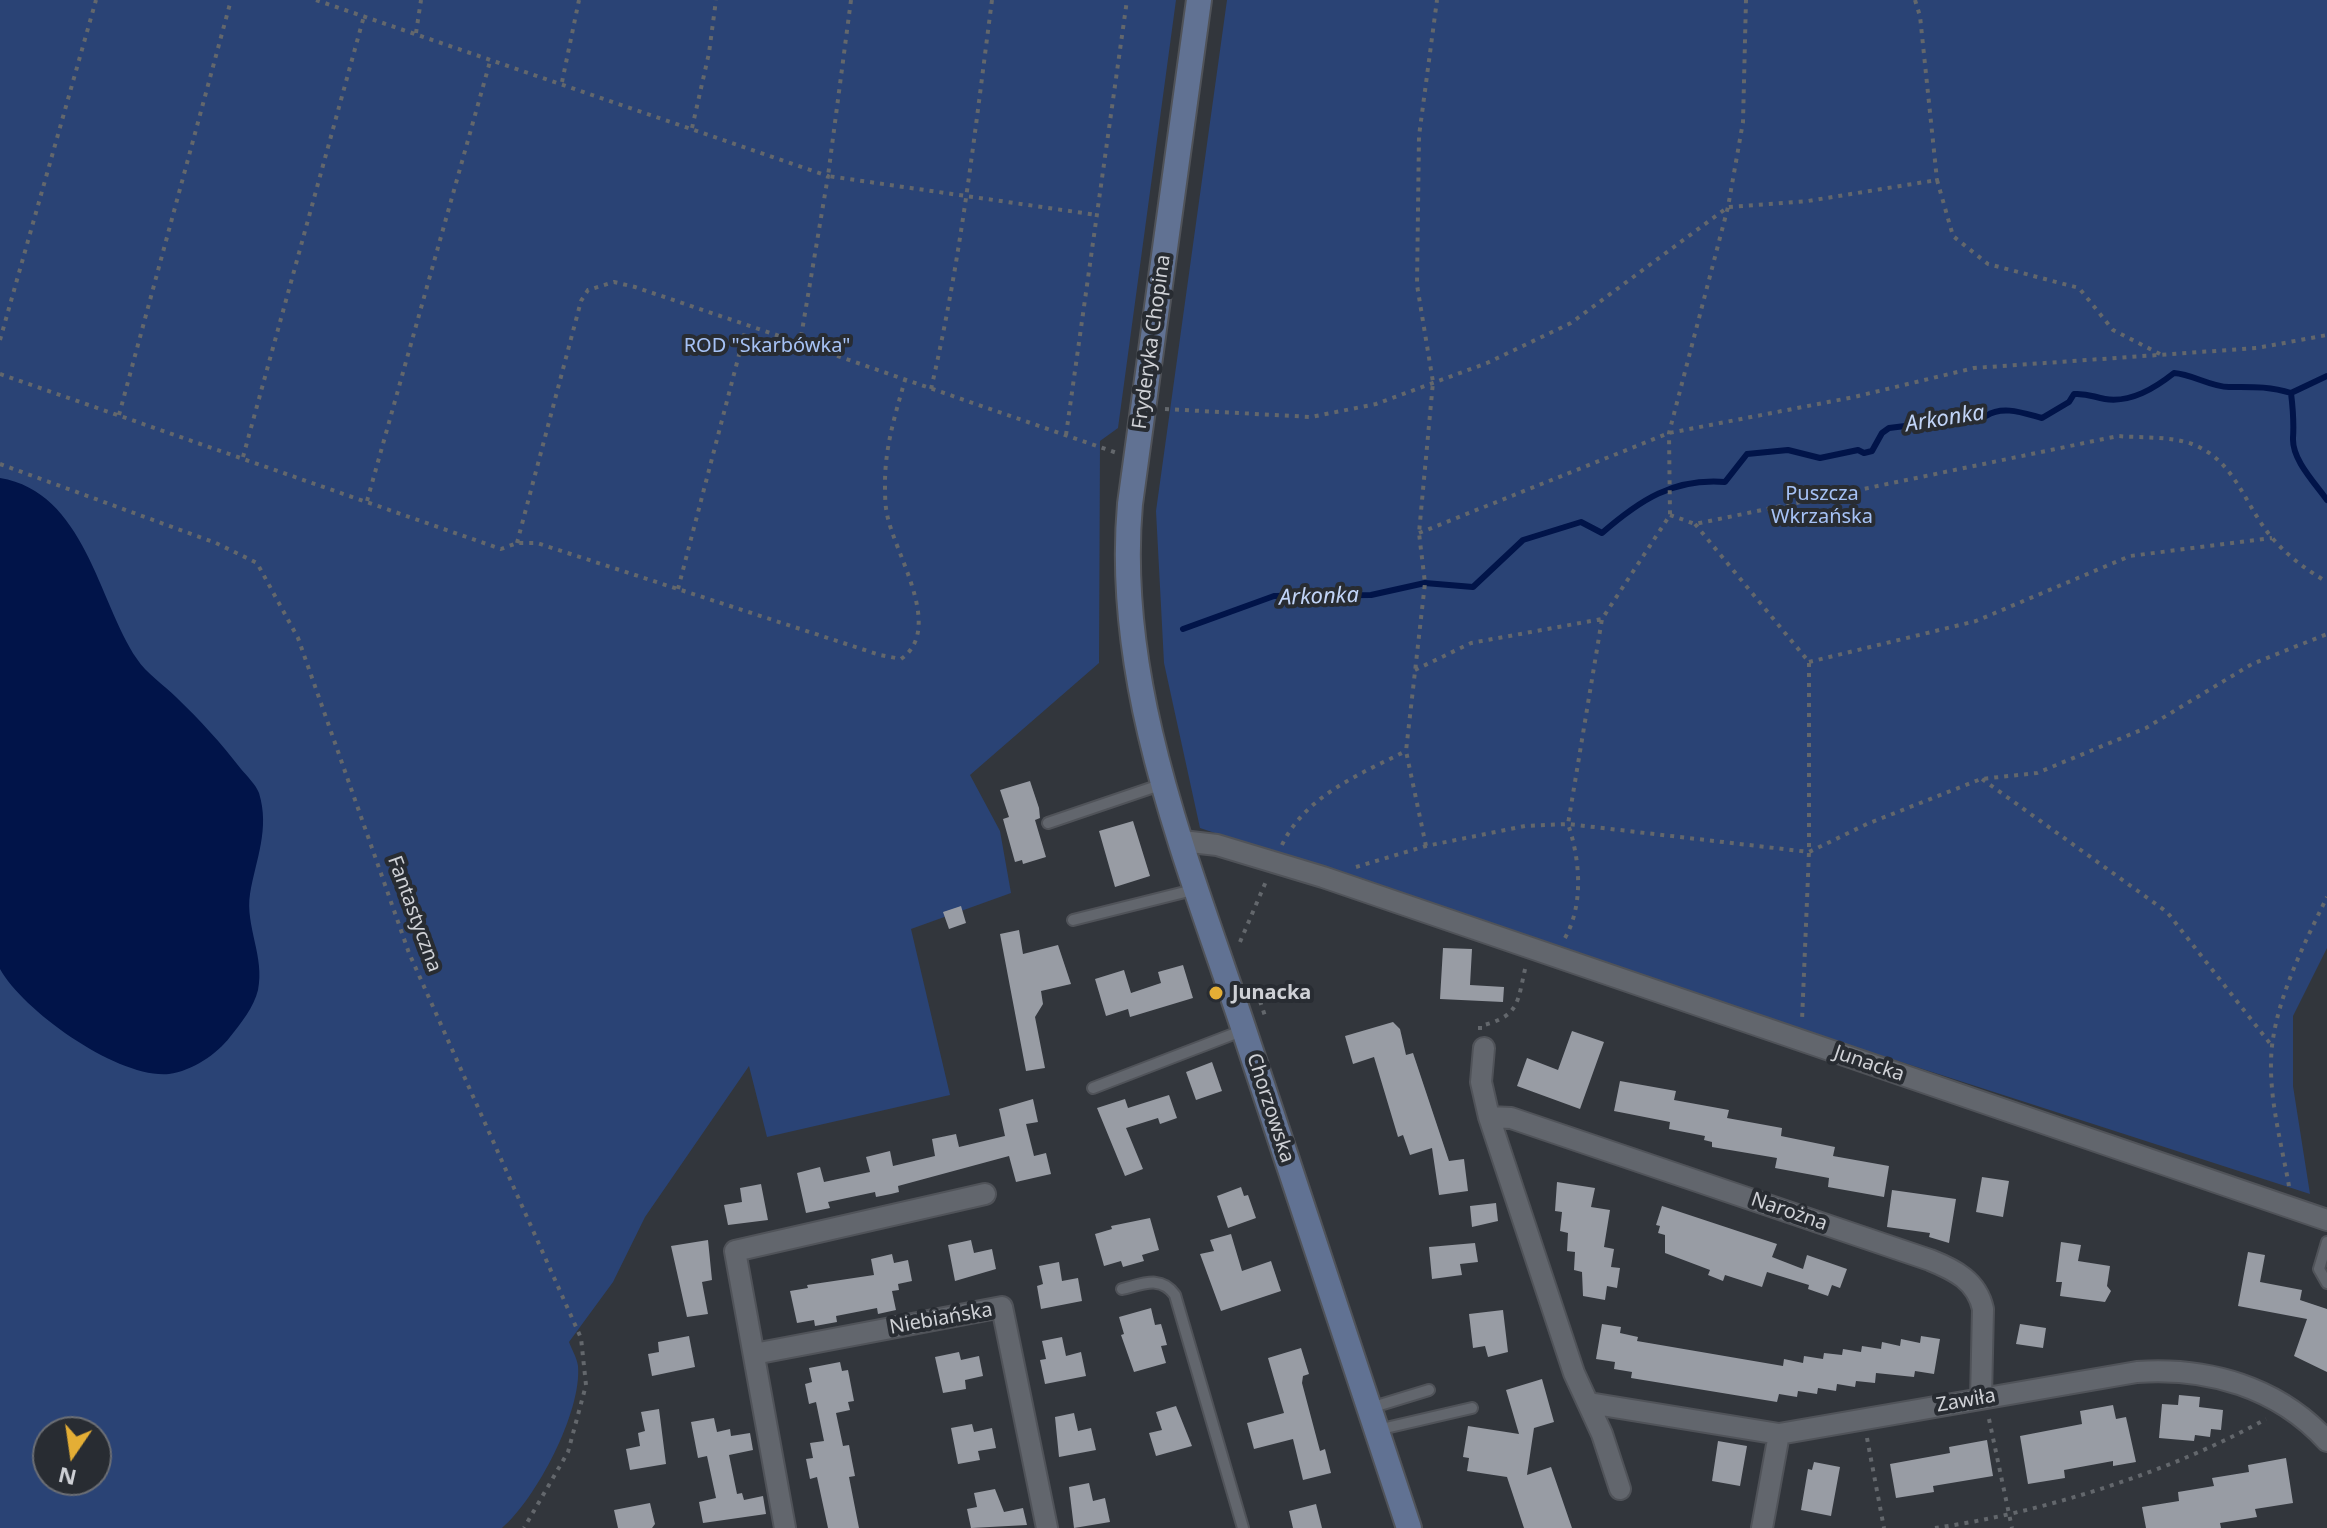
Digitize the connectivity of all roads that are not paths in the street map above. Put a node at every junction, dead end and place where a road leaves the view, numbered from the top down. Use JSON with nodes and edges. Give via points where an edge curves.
{"nodes":[{"id":1,"x":1199,"y":0,"type":"edge"},
{"id":2,"x":1139,"y":685,"type":"joint"},
{"id":3,"x":1165,"y":783,"type":"junction"},
{"id":4,"x":1048,"y":823,"type":"dead end"},
{"id":5,"x":1182,"y":841,"type":"junction"},
{"id":6,"x":1185,"y":892,"type":"dead end"},
{"id":7,"x":1073,"y":920,"type":"dead end"},
{"id":8,"x":1244,"y":1030,"type":"junction"},
{"id":9,"x":1484,"y":1048,"type":"road end"},
{"id":10,"x":1093,"y":1088,"type":"dead end"},
{"id":11,"x":1489,"y":1117,"type":"junction"},
{"id":12,"x":985,"y":1194,"type":"dead end"},
{"id":13,"x":2327,"y":1220,"type":"edge"},
{"id":14,"x":2327,"y":1242,"type":"edge"},
{"id":15,"x":2327,"y":1283,"type":"edge"},
{"id":16,"x":1122,"y":1289,"type":"dead end"},
{"id":17,"x":754,"y":1354,"type":"junction"},
{"id":18,"x":1429,"y":1390,"type":"dead end"},
{"id":19,"x":1981,"y":1398,"type":"junction"},
{"id":20,"x":1589,"y":1403,"type":"junction"},
{"id":21,"x":1472,"y":1408,"type":"dead end"},
{"id":22,"x":1373,"y":1419,"type":"junction"},
{"id":23,"x":1779,"y":1434,"type":"junction"},
{"id":24,"x":2327,"y":1441,"type":"edge"},
{"id":25,"x":1620,"y":1489,"type":"dead end"},
{"id":26,"x":785,"y":1528,"type":"edge"},
{"id":27,"x":1047,"y":1528,"type":"edge"},
{"id":28,"x":1243,"y":1528,"type":"edge"},
{"id":29,"x":1409,"y":1528,"type":"edge"},
{"id":30,"x":1762,"y":1528,"type":"edge"}],
"edges":[{"from":1,"to":2,"type":"street","name":"Fryderyka Chopina","via":[[1127,529]]},
{"from":2,"to":3,"type":"street","name":"Chorzowska"},
{"from":3,"to":4,"type":"lane"},
{"from":3,"to":5,"type":"street","name":"Chorzowska"},
{"from":5,"to":8,"type":"street","name":"Chorzowska"},
{"from":5,"to":13,"type":"street","name":"Junacka","via":[[1217,845],[1323,877]]},
{"from":6,"to":7,"type":"lane"},
{"from":8,"to":10,"type":"lane"},
{"from":8,"to":22,"type":"street","name":"Chorzowska"},
{"from":9,"to":11,"type":"street","via":[[1481,1082]]},
{"from":11,"to":19,"type":"street","name":"Narożna","via":[[1511,1118],[1556,1133],[1962,1275],[1983,1309]]},
{"from":11,"to":20,"type":"street","via":[[1574,1373]]},
{"from":12,"to":17,"type":"street","via":[[735,1251]]},
{"from":14,"to":15,"type":"lane","via":[[2319,1269]]},
{"from":16,"to":28,"type":"lane","via":[[1155,1281],[1175,1295]]},
{"from":17,"to":26,"type":"street"},
{"from":17,"to":27,"type":"street","name":"Niebiańska","via":[[1002,1307]]},
{"from":18,"to":22,"type":"lane"},
{"from":19,"to":23,"type":"street","name":"Zawiła"},
{"from":19,"to":24,"type":"street","name":"Zawiła","via":[[2158,1370],[2224,1379],[2279,1402]]},
{"from":20,"to":23,"type":"street","name":"Zawiła"},
{"from":20,"to":25,"type":"street"},
{"from":21,"to":22,"type":"lane"},
{"from":22,"to":29,"type":"street","name":"Chorzowska"},
{"from":23,"to":30,"type":"street"}]}
